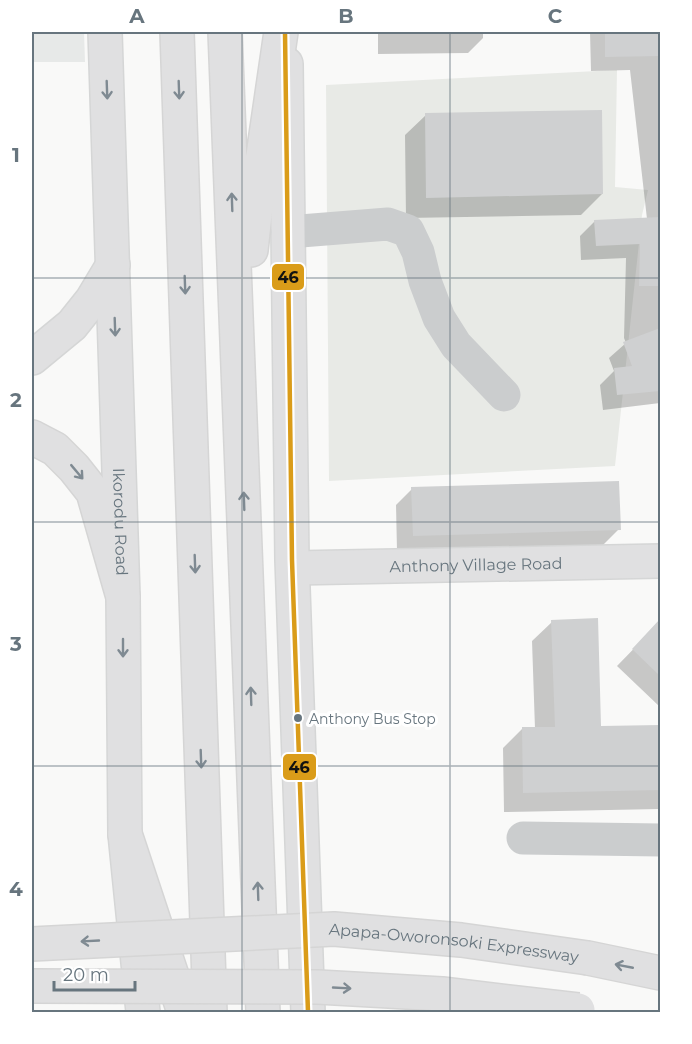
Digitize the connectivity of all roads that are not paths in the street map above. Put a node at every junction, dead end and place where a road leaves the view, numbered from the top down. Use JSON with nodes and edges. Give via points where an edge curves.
{"nodes":[{"id":1,"x":105,"y":32,"type":"edge"},
{"id":2,"x":177,"y":32,"type":"edge"},
{"id":3,"x":225,"y":32,"type":"edge"},
{"id":4,"x":283,"y":32,"type":"edge"},
{"id":5,"x":288,"y":232,"type":"junction"},
{"id":6,"x":113,"y":265,"type":"junction"},
{"id":7,"x":238,"y":356,"type":"junction"},
{"id":8,"x":32,"y":358,"type":"edge"},
{"id":9,"x":504,"y":395,"type":"dead end"},
{"id":10,"x":32,"y":437,"type":"edge"},
{"id":11,"x":660,"y":561,"type":"edge"},
{"id":12,"x":293,"y":568,"type":"junction"},
{"id":13,"x":123,"y":597,"type":"junction"},
{"id":14,"x":125,"y":834,"type":"junction"},
{"id":15,"x":523,"y":838,"type":"dead end"},
{"id":16,"x":660,"y":840,"type":"edge"},
{"id":17,"x":32,"y":944,"type":"edge"},
{"id":18,"x":660,"y":973,"type":"edge"},
{"id":19,"x":32,"y":986,"type":"edge"},
{"id":20,"x":583,"y":1011,"type":"edge"},
{"id":21,"x":143,"y":1012,"type":"edge"},
{"id":22,"x":184,"y":1012,"type":"edge"},
{"id":23,"x":210,"y":1012,"type":"edge"},
{"id":24,"x":263,"y":1012,"type":"edge"},
{"id":25,"x":308,"y":1012,"type":"edge"}],
"edges":[{"from":1,"to":6,"type":"main road","name":"Ikorodu Road","one_way":true},
{"from":2,"to":23,"type":"main road","one_way":true},
{"from":7,"to":3,"type":"main road","one_way":true},
{"from":4,"to":5,"type":"main road"},
{"from":4,"to":7,"type":"main road","via":[[257,197]]},
{"from":5,"to":9,"type":"lane","via":[[388,224],[408,231],[439,318],[456,345]]},
{"from":5,"to":12,"type":"main road"},
{"from":6,"to":8,"type":"main road","via":[[72,325]]},
{"from":6,"to":13,"type":"main road","name":"Ikorodu Road","one_way":true},
{"from":24,"to":7,"type":"main road","one_way":true},
{"from":10,"to":13,"type":"main road","one_way":true,"via":[[55,449],[93,492]]},
{"from":11,"to":12,"type":"main road","name":"Anthony Village Road"},
{"from":12,"to":25,"type":"main road"},
{"from":13,"to":14,"type":"main road","name":"Ikorodu Road","one_way":true},
{"from":14,"to":21,"type":"main road","name":"Ikorodu Road"},
{"from":14,"to":22,"type":"main road"},
{"from":15,"to":16,"type":"lane"},
{"from":18,"to":17,"type":"main road","name":"Apapa-Oworonsoki Expressway","one_way":true,"bridge":true,"via":[[588,958],[461,940],[334,929]]},
{"from":19,"to":20,"type":"main road","one_way":true,"bridge":true,"via":[[318,987],[442,994]]}]}
